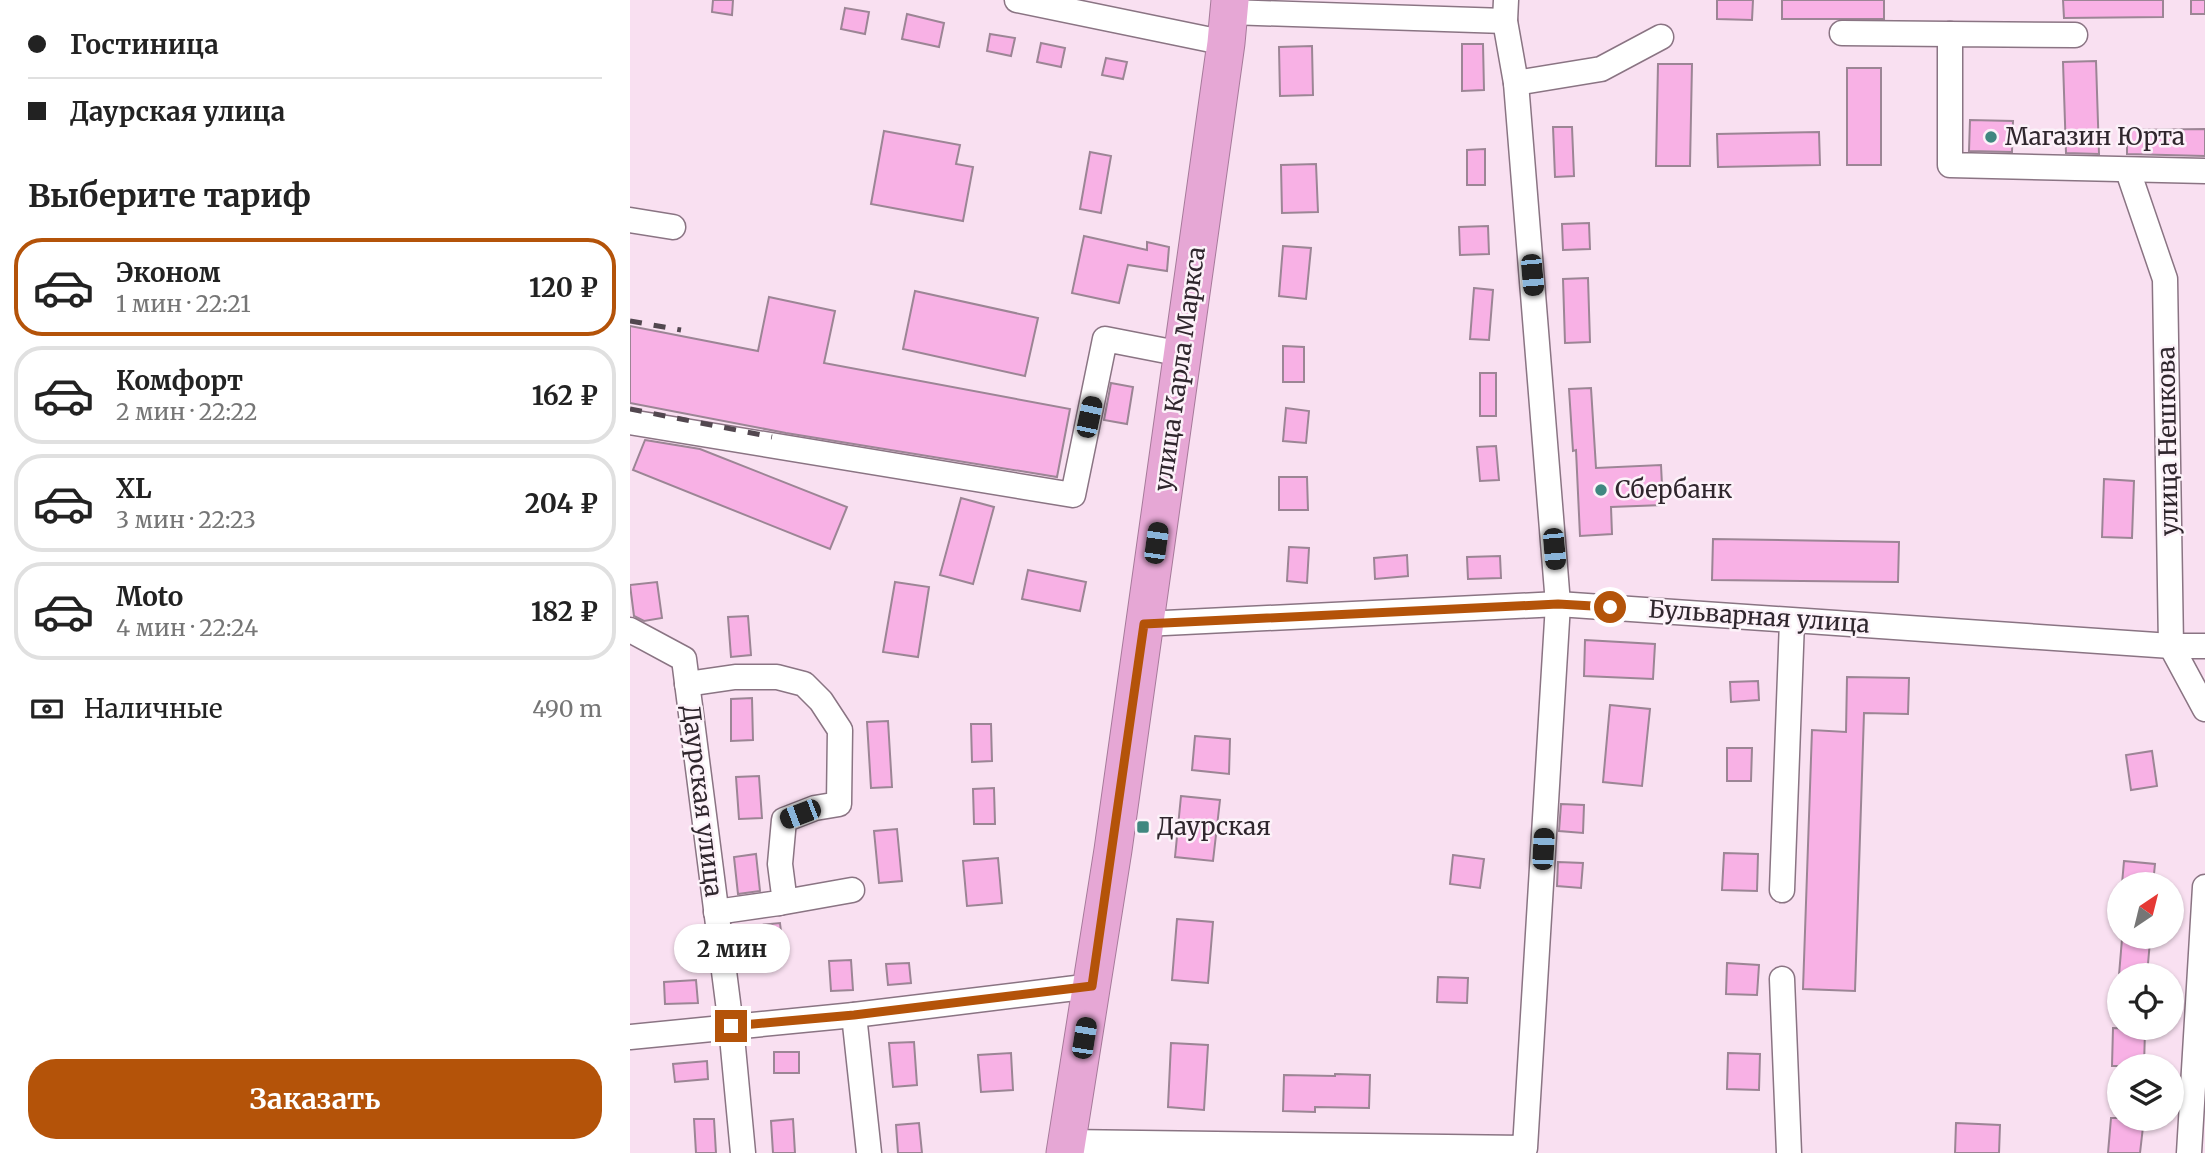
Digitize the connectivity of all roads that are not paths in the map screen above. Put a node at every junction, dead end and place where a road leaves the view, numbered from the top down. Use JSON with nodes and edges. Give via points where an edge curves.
{"nodes":[{"id":1,"x":1017,"y":0,"type":"edge"},
{"id":2,"x":1506,"y":11,"type":"edge"},
{"id":3,"x":1228,"y":18,"type":"edge"},
{"id":4,"x":1842,"y":33,"type":"dead end"},
{"id":5,"x":1950,"y":34,"type":"junction"},
{"id":6,"x":2075,"y":35,"type":"dead end"},
{"id":7,"x":1661,"y":37,"type":"dead end"},
{"id":8,"x":1516,"y":83,"type":"junction"},
{"id":9,"x":2128,"y":171,"type":"junction"},
{"id":10,"x":2205,"y":171,"type":"edge"},
{"id":11,"x":630,"y":220,"type":"edge"},
{"id":12,"x":673,"y":227,"type":"dead end"},
{"id":13,"x":1182,"y":354,"type":"junction"},
{"id":14,"x":630,"y":422,"type":"edge"},
{"id":15,"x":1558,"y":604,"type":"junction"},
{"id":16,"x":1792,"y":621,"type":"junction"},
{"id":17,"x":1144,"y":624,"type":"junction"},
{"id":18,"x":630,"y":630,"type":"edge"},
{"id":19,"x":2171,"y":646,"type":"junction"},
{"id":20,"x":2205,"y":646,"type":"edge"},
{"id":21,"x":687,"y":684,"type":"junction"},
{"id":22,"x":2205,"y":709,"type":"edge"},
{"id":23,"x":2205,"y":887,"type":"edge"},
{"id":24,"x":852,"y":890,"type":"dead end"},
{"id":25,"x":1782,"y":890,"type":"dead end"},
{"id":26,"x":779,"y":903,"type":"junction"},
{"id":27,"x":716,"y":912,"type":"junction"},
{"id":28,"x":1782,"y":979,"type":"dead end"},
{"id":29,"x":1092,"y":986,"type":"junction"},
{"id":30,"x":854,"y":1015,"type":"junction"},
{"id":31,"x":731,"y":1026,"type":"junction"},
{"id":32,"x":630,"y":1037,"type":"edge"},
{"id":33,"x":1066,"y":1147,"type":"edge"},
{"id":34,"x":743,"y":1153,"type":"edge"},
{"id":35,"x":869,"y":1153,"type":"edge"},
{"id":36,"x":1789,"y":1153,"type":"edge"},
{"id":37,"x":2189,"y":1153,"type":"edge"}],
"edges":[{"from":1,"to":3,"type":"street"},
{"from":2,"to":3,"type":"street"},
{"from":2,"to":8,"type":"street"},
{"from":3,"to":13,"type":"highway","name":"улица Карла Маркса"},
{"from":4,"to":5,"type":"street"},
{"from":5,"to":6,"type":"street"},
{"from":5,"to":9,"type":"street","via":[[1950,165]]},
{"from":7,"to":8,"type":"street","via":[[1601,69]]},
{"from":8,"to":15,"type":"street"},
{"from":9,"to":10,"type":"street"},
{"from":9,"to":19,"type":"street","name":"улица Нешкова","via":[[2165,279]]},
{"from":11,"to":12,"type":"street"},
{"from":13,"to":14,"type":"street","via":[[1105,339],[1073,495]]},
{"from":13,"to":17,"type":"highway","name":"улица Карла Маркса"},
{"from":15,"to":16,"type":"street","name":"Бульварная улица"},
{"from":15,"to":17,"type":"street","name":"Бульварная улица"},
{"from":15,"to":33,"type":"street","via":[[1525,1149]]},
{"from":16,"to":19,"type":"street","name":"Бульварная улица"},
{"from":16,"to":25,"type":"street"},
{"from":17,"to":29,"type":"highway","name":"улица Карла Маркса"},
{"from":18,"to":21,"type":"street","name":"Даурская улица","via":[[684,659]]},
{"from":19,"to":20,"type":"street","name":"Бульварная улица"},
{"from":19,"to":22,"type":"street","name":"улица Нешкова"},
{"from":21,"to":26,"type":"street","via":[[735,677],[777,677],[804,684],[840,730],[839,804],[785,820]]},
{"from":21,"to":27,"type":"street","name":"Даурская улица"},
{"from":23,"to":37,"type":"street"},
{"from":24,"to":26,"type":"street"},
{"from":26,"to":27,"type":"street"},
{"from":27,"to":31,"type":"street","name":"Даурская улица"},
{"from":28,"to":36,"type":"street"},
{"from":29,"to":30,"type":"street"},
{"from":29,"to":33,"type":"highway","name":"улица Карла Маркса"},
{"from":30,"to":31,"type":"street"},
{"from":30,"to":35,"type":"street"},
{"from":31,"to":32,"type":"street"},
{"from":31,"to":34,"type":"street","name":"Даурская улица"}]}
